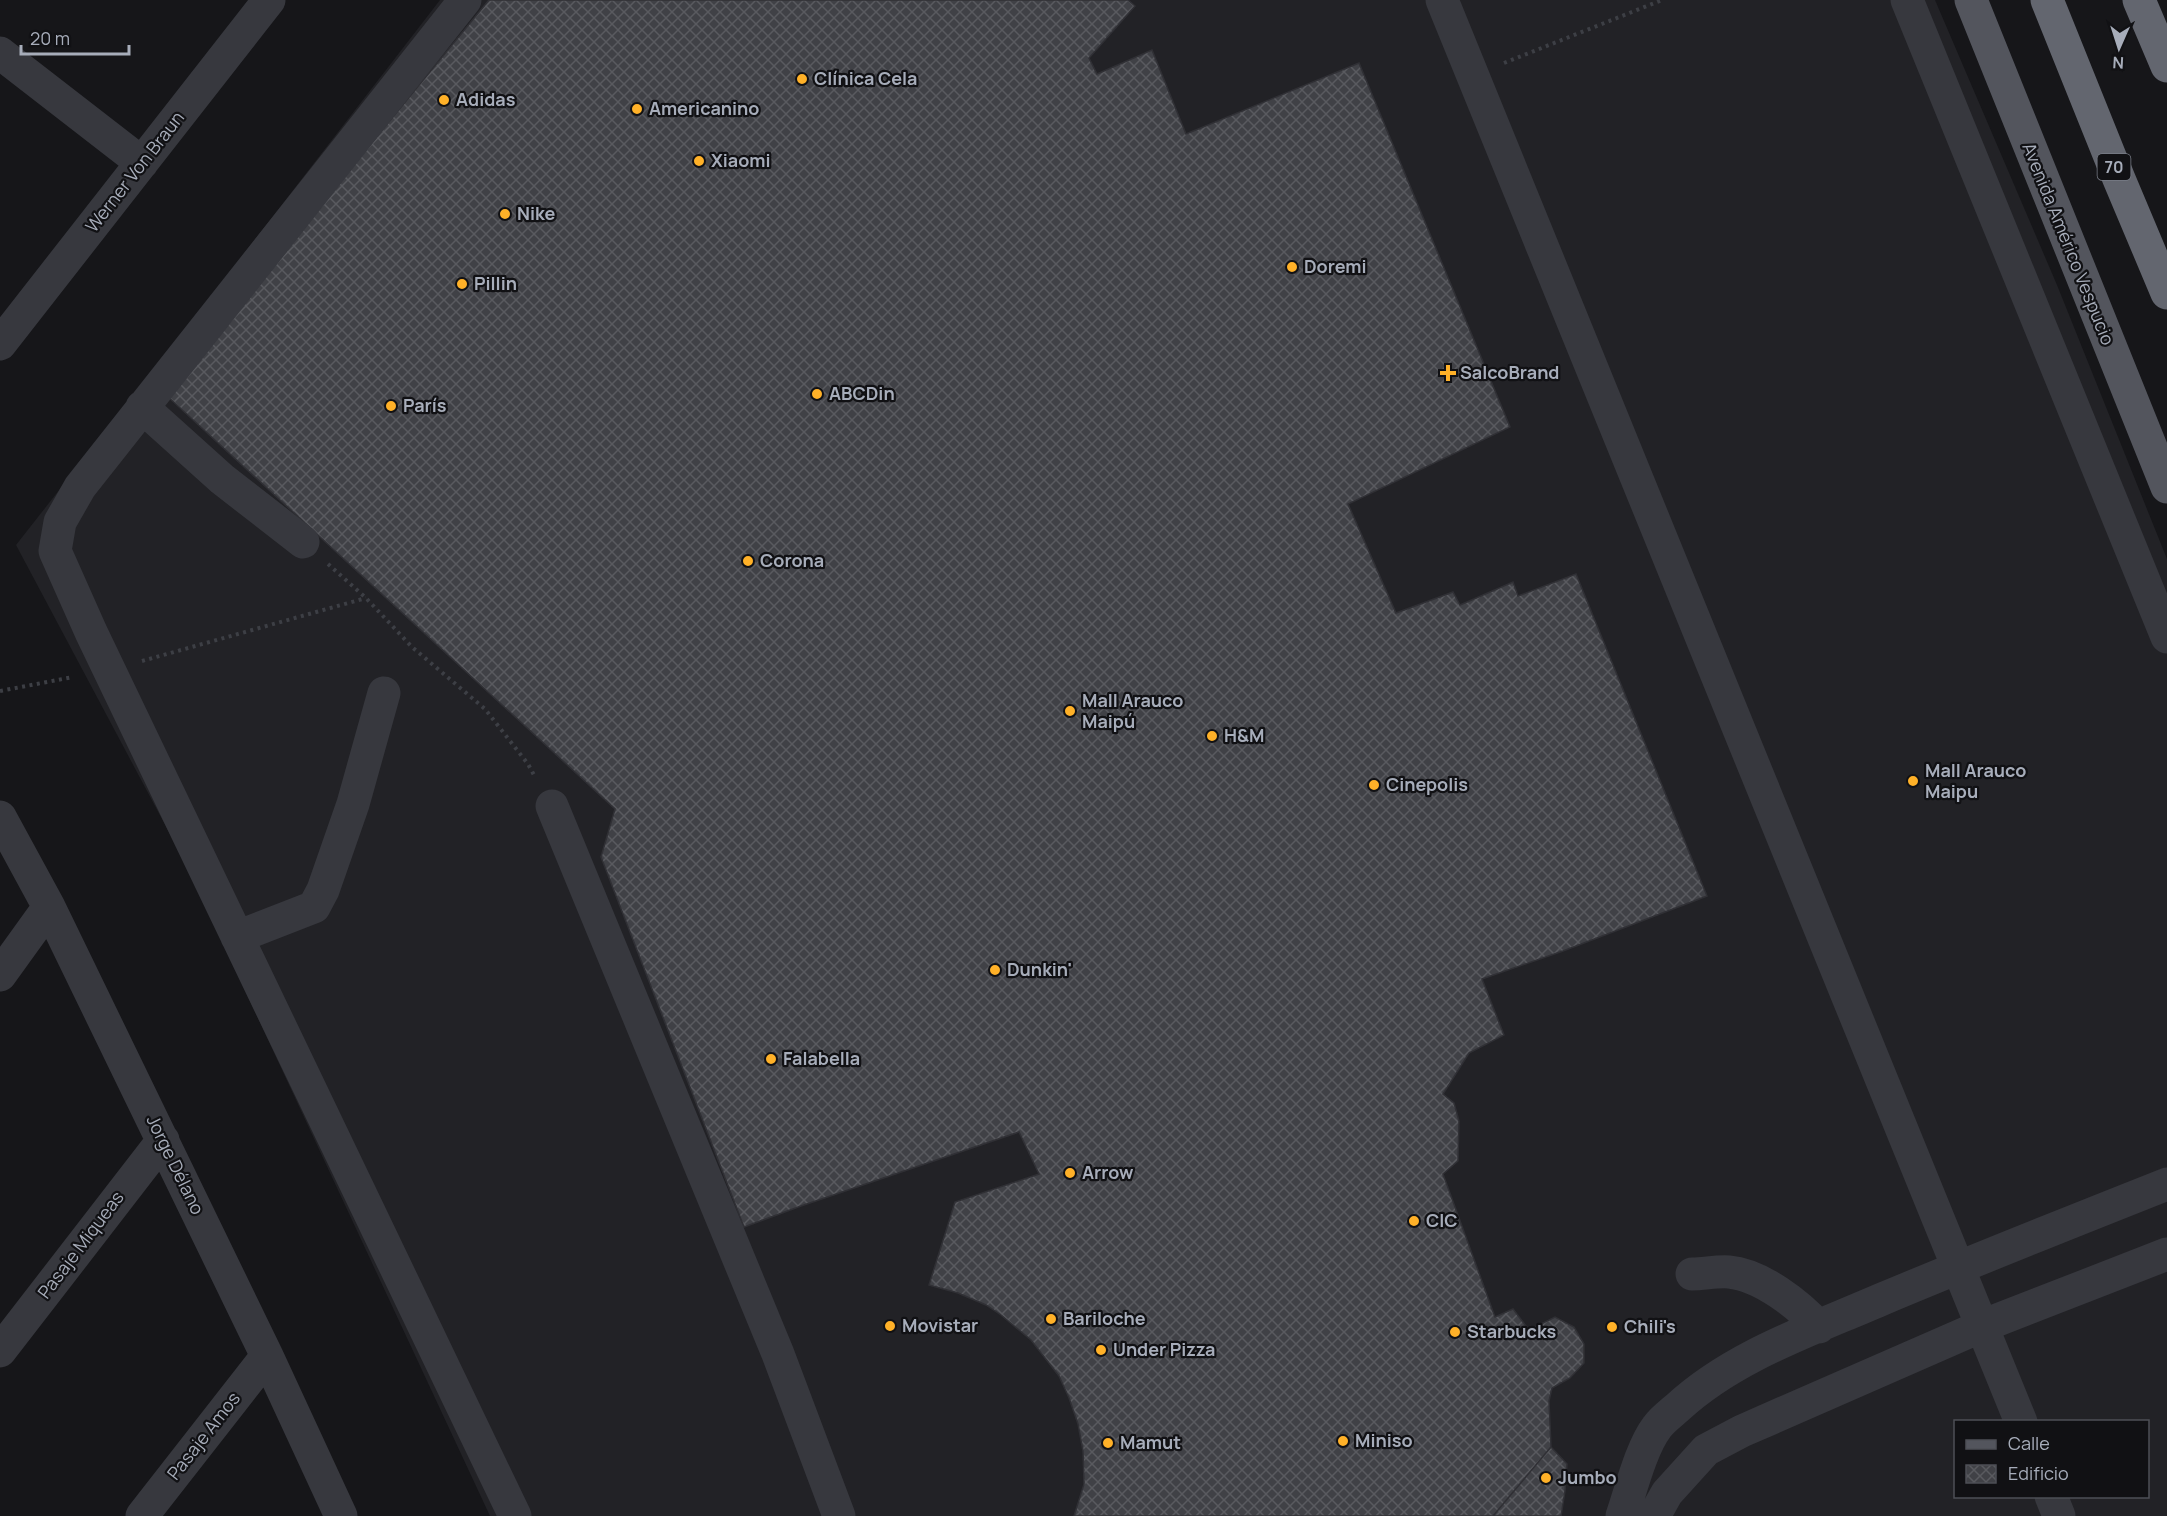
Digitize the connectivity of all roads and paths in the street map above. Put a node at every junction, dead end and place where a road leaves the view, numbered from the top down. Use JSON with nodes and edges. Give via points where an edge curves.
{"nodes":[{"id":1,"x":269,"y":0,"type":"edge"},
{"id":2,"x":465,"y":0,"type":"edge"},
{"id":3,"x":1442,"y":0,"type":"edge"},
{"id":4,"x":1662,"y":0,"type":"edge"},
{"id":5,"x":1907,"y":0,"type":"edge"},
{"id":6,"x":1971,"y":0,"type":"edge"},
{"id":7,"x":2047,"y":0,"type":"edge"},
{"id":8,"x":2139,"y":0,"type":"edge"},
{"id":9,"x":0,"y":53,"type":"edge"},
{"id":10,"x":2167,"y":66,"type":"edge"},
{"id":11,"x":1473,"y":76,"type":"junction"},
{"id":12,"x":142,"y":163,"type":"junction"},
{"id":13,"x":2167,"y":293,"type":"edge"},
{"id":14,"x":0,"y":344,"type":"edge"},
{"id":15,"x":142,"y":407,"type":"junction"},
{"id":16,"x":2167,"y":487,"type":"edge"},
{"id":17,"x":303,"y":542,"type":"joint"},
{"id":18,"x":2156,"y":578,"type":"edge"},
{"id":19,"x":366,"y":598,"type":"junction"},
{"id":20,"x":2167,"y":637,"type":"edge"},
{"id":21,"x":110,"y":670,"type":"junction"},
{"id":22,"x":0,"y":691,"type":"edge"},
{"id":23,"x":384,"y":693,"type":"dead end"},
{"id":24,"x":552,"y":806,"type":"joint"},
{"id":25,"x":0,"y":818,"type":"edge"},
{"id":26,"x":49,"y":907,"type":"junction"},
{"id":27,"x":237,"y":937,"type":"junction"},
{"id":28,"x":0,"y":975,"type":"edge"},
{"id":29,"x":163,"y":1140,"type":"junction"},
{"id":30,"x":2167,"y":1184,"type":"edge"},
{"id":31,"x":2167,"y":1254,"type":"edge"},
{"id":32,"x":1958,"y":1267,"type":"junction"},
{"id":33,"x":1692,"y":1274,"type":"dead end"},
{"id":34,"x":1982,"y":1326,"type":"junction"},
{"id":35,"x":1819,"y":1327,"type":"junction"},
{"id":36,"x":0,"y":1351,"type":"edge"},
{"id":37,"x":267,"y":1356,"type":"junction"},
{"id":38,"x":2020,"y":1420,"type":"edge"},
{"id":39,"x":2051,"y":1498,"type":"edge"},
{"id":40,"x":142,"y":1516,"type":"edge"},
{"id":41,"x":341,"y":1516,"type":"edge"},
{"id":42,"x":515,"y":1516,"type":"edge"},
{"id":43,"x":839,"y":1516,"type":"edge"},
{"id":44,"x":1622,"y":1516,"type":"edge"},
{"id":45,"x":1654,"y":1516,"type":"edge"},
{"id":46,"x":2059,"y":1516,"type":"edge"}],
"edges":[{"from":1,"to":12,"type":"street","name":"Werner Von Braun"},
{"from":2,"to":15,"type":"street"},
{"from":3,"to":11,"type":"street"},
{"from":4,"to":11,"type":"path"},
{"from":5,"to":18,"type":"street"},
{"from":6,"to":16,"type":"main road","name":"Avenida Américo Vespucio"},
{"from":7,"to":13,"type":"highway","number":"70"},
{"from":8,"to":10,"type":"highway"},
{"from":9,"to":12,"type":"street"},
{"from":11,"to":32,"type":"street"},
{"from":12,"to":14,"type":"street","name":"Werner Von Braun"},
{"from":15,"to":17,"type":"street","via":[[222,479]]},
{"from":15,"to":21,"type":"street","via":[[80,487],[60,522],[56,551]]},
{"from":17,"to":19,"type":"path"},
{"from":18,"to":20,"type":"street"},
{"from":19,"to":21,"type":"path"},
{"from":19,"to":24,"type":"path","via":[[412,647],[485,709],[528,764]]},
{"from":21,"to":22,"type":"path"},
{"from":21,"to":27,"type":"street"},
{"from":23,"to":27,"type":"street","via":[[353,804],[314,907]]},
{"from":24,"to":43,"type":"street","via":[[778,1354]]},
{"from":25,"to":26,"type":"street","name":"Jorge Délano"},
{"from":26,"to":28,"type":"street"},
{"from":26,"to":29,"type":"street","name":"Jorge Délano"},
{"from":27,"to":42,"type":"street"},
{"from":29,"to":36,"type":"street","name":"Pasaje Miqueas"},
{"from":29,"to":37,"type":"street","name":"Jorge Délano"},
{"from":30,"to":32,"type":"street"},
{"from":31,"to":34,"type":"street"},
{"from":32,"to":34,"type":"street"},
{"from":32,"to":35,"type":"street"},
{"from":33,"to":35,"type":"street","via":[[1728,1272],[1751,1276],[1803,1309]]},
{"from":34,"to":38,"type":"street"},
{"from":34,"to":45,"type":"street","via":[[1706,1450],[1667,1492]]},
{"from":35,"to":44,"type":"street","via":[[1722,1374],[1696,1391],[1657,1427]]},
{"from":37,"to":40,"type":"street","name":"Pasaje Amos"},
{"from":37,"to":41,"type":"street","name":"Jorge Délano"},
{"from":39,"to":46,"type":"street"}]}
